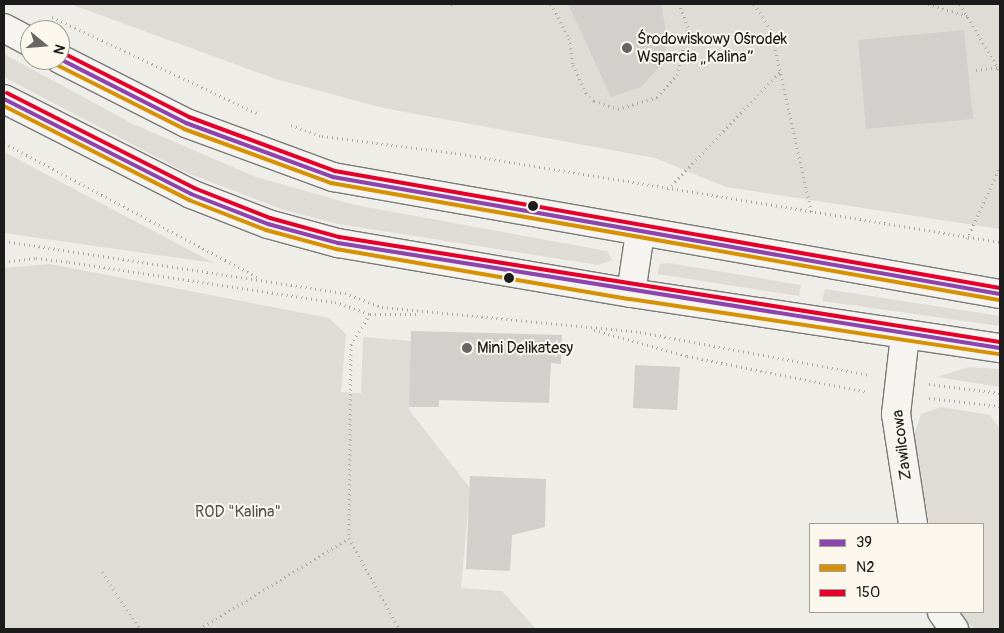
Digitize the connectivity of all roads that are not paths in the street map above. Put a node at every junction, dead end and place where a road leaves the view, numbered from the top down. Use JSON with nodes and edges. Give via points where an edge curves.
{"nodes":[{"id":1,"x":4,"y":28,"type":"edge"},
{"id":2,"x":20,"y":37,"type":"edge"},
{"id":3,"x":70,"y":64,"type":"edge"},
{"id":4,"x":4,"y":99,"type":"edge"},
{"id":5,"x":640,"y":233,"type":"junction"},
{"id":6,"x":631,"y":293,"type":"junction"},
{"id":7,"x":1000,"y":294,"type":"edge"},
{"id":8,"x":905,"y":335,"type":"junction"},
{"id":9,"x":1000,"y":348,"type":"edge"},
{"id":10,"x":913,"y":523,"type":"edge"},
{"id":11,"x":932,"y":613,"type":"edge"},
{"id":12,"x":943,"y":613,"type":"edge"},
{"id":13,"x":934,"y":629,"type":"edge"},
{"id":14,"x":954,"y":629,"type":"edge"}],
"edges":[{"from":1,"to":2,"type":"main road"},
{"from":3,"to":5,"type":"main road","via":[[186,124],[333,177]]},
{"from":4,"to":6,"type":"main road","via":[[163,181],[268,224],[365,250]]},
{"from":5,"to":6,"type":"main road"},
{"from":5,"to":7,"type":"main road"},
{"from":6,"to":8,"type":"main road"},
{"from":8,"to":9,"type":"main road"},
{"from":8,"to":10,"type":"main road","name":"Zawilcowa","via":[[896,414]]},
{"from":11,"to":13,"type":"main road"},
{"from":12,"to":14,"type":"main road"}]}
